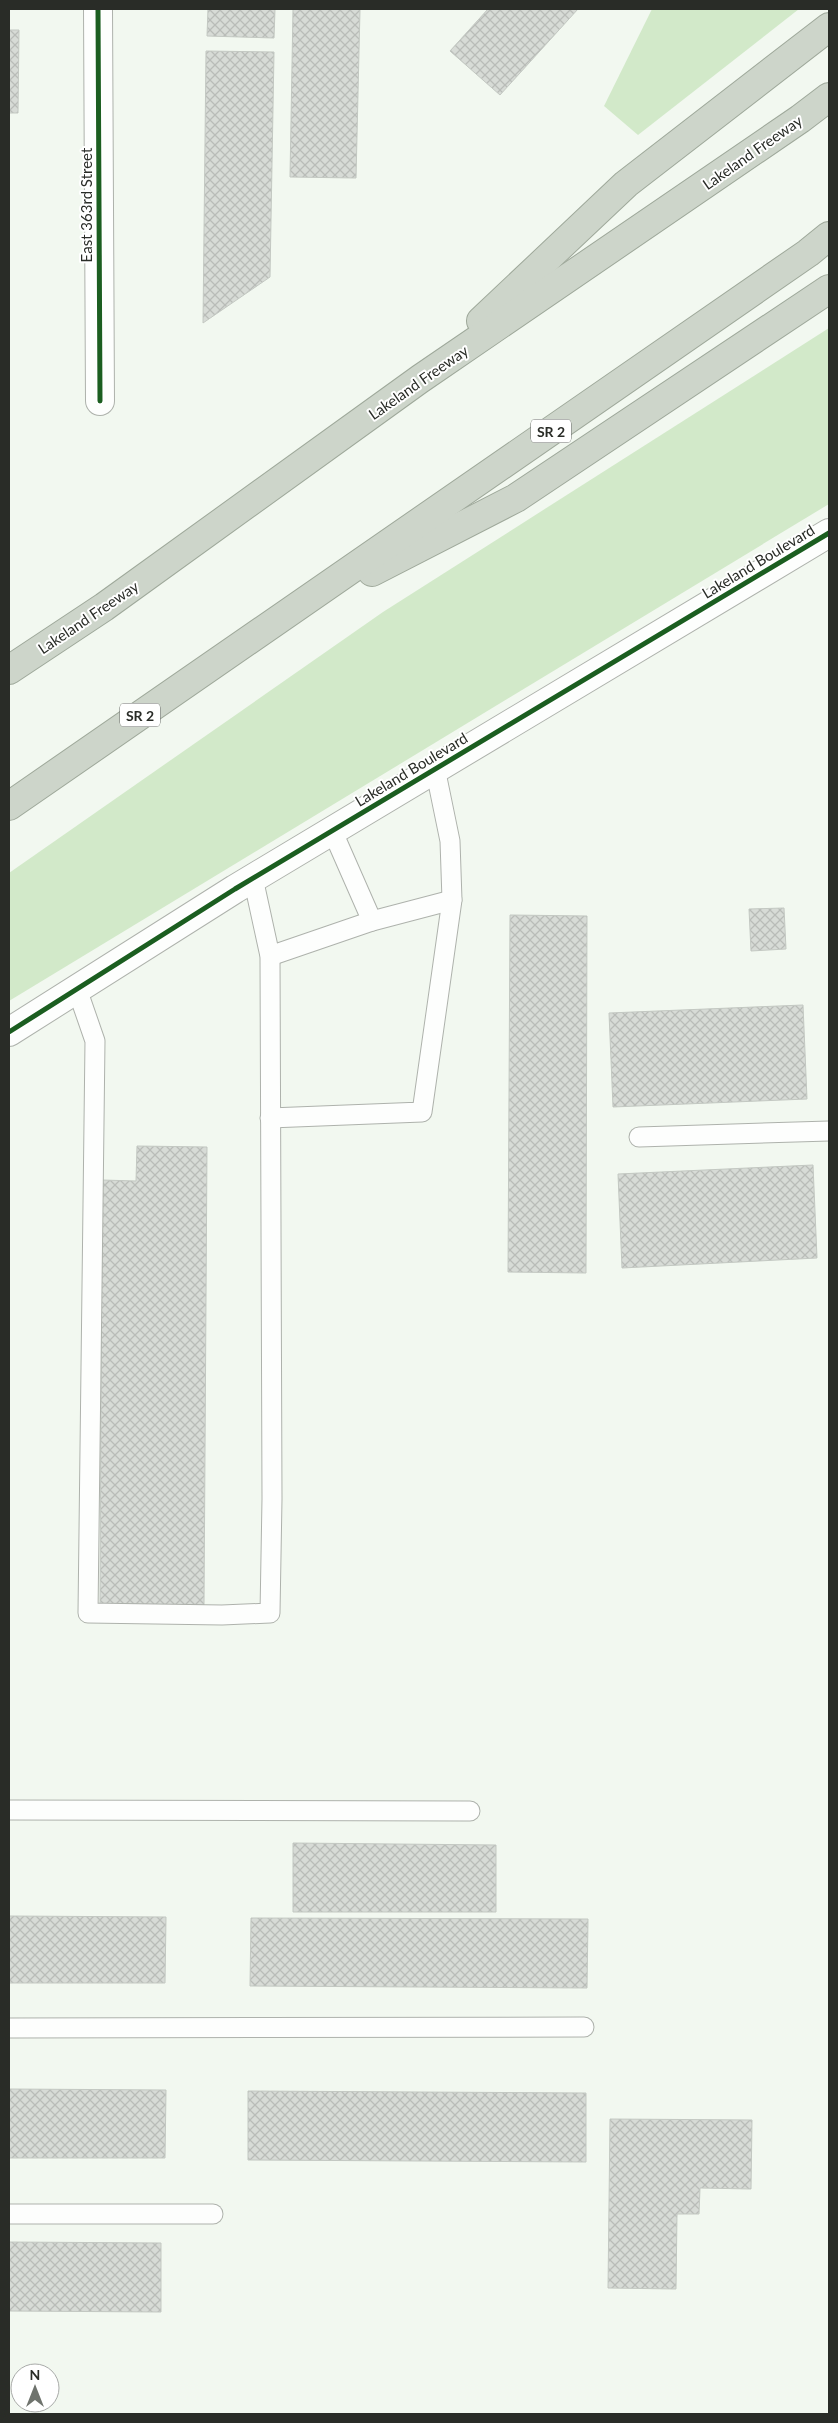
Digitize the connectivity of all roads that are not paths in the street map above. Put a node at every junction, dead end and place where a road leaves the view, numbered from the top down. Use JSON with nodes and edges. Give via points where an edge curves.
{"nodes":[{"id":1,"x":98,"y":9,"type":"edge"},
{"id":2,"x":829,"y":27,"type":"edge"},
{"id":3,"x":829,"y":97,"type":"edge"},
{"id":4,"x":829,"y":236,"type":"edge"},
{"id":5,"x":829,"y":289,"type":"edge"},
{"id":6,"x":420,"y":379,"type":"junction"},
{"id":7,"x":100,"y":401,"type":"dead end"},
{"id":8,"x":829,"y":533,"type":"edge"},
{"id":9,"x":271,"y":625,"type":"junction"},
{"id":10,"x":9,"y":670,"type":"edge"},
{"id":11,"x":435,"y":768,"type":"junction"},
{"id":12,"x":9,"y":806,"type":"edge"},
{"id":13,"x":332,"y":830,"type":"junction"},
{"id":14,"x":253,"y":878,"type":"junction"},
{"id":15,"x":452,"y":900,"type":"junction"},
{"id":16,"x":372,"y":921,"type":"junction"},
{"id":17,"x":270,"y":956,"type":"junction"},
{"id":18,"x":77,"y":989,"type":"junction"},
{"id":19,"x":9,"y":1032,"type":"edge"},
{"id":20,"x":270,"y":1118,"type":"junction"},
{"id":21,"x":829,"y":1131,"type":"edge"},
{"id":22,"x":639,"y":1137,"type":"dead end"},
{"id":23,"x":9,"y":1810,"type":"edge"},
{"id":24,"x":470,"y":1811,"type":"dead end"},
{"id":25,"x":584,"y":2027,"type":"dead end"},
{"id":26,"x":9,"y":2028,"type":"edge"},
{"id":27,"x":9,"y":2214,"type":"edge"},
{"id":28,"x":213,"y":2214,"type":"dead end"}],
"edges":[{"from":1,"to":7,"type":"street","name":"East 363rd Street"},
{"from":2,"to":6,"type":"highway","via":[[626,184]]},
{"from":3,"to":6,"type":"highway","name":"Lakeland Freeway"},
{"from":4,"to":9,"type":"highway","number":"SR 2"},
{"from":5,"to":9,"type":"highway","via":[[516,498]]},
{"from":6,"to":10,"type":"highway","name":"Lakeland Freeway","via":[[104,608]]},
{"from":8,"to":11,"type":"street","name":"Lakeland Boulevard"},
{"from":9,"to":12,"type":"highway","number":"SR 2"},
{"from":11,"to":13,"type":"street","name":"Lakeland Boulevard"},
{"from":11,"to":15,"type":"lane","via":[[450,841]]},
{"from":13,"to":14,"type":"street","name":"Lakeland Boulevard"},
{"from":13,"to":16,"type":"lane"},
{"from":14,"to":17,"type":"lane"},
{"from":14,"to":18,"type":"street","name":"Lakeland Boulevard"},
{"from":15,"to":16,"type":"lane"},
{"from":15,"to":20,"type":"lane","via":[[422,1112]]},
{"from":16,"to":17,"type":"lane"},
{"from":17,"to":20,"type":"lane"},
{"from":18,"to":19,"type":"street","name":"Lakeland Boulevard"},
{"from":18,"to":20,"type":"lane","via":[[95,1041],[88,1613],[270,1613]]},
{"from":21,"to":22,"type":"lane"},
{"from":23,"to":24,"type":"lane"},
{"from":25,"to":26,"type":"lane"},
{"from":27,"to":28,"type":"lane"}]}
